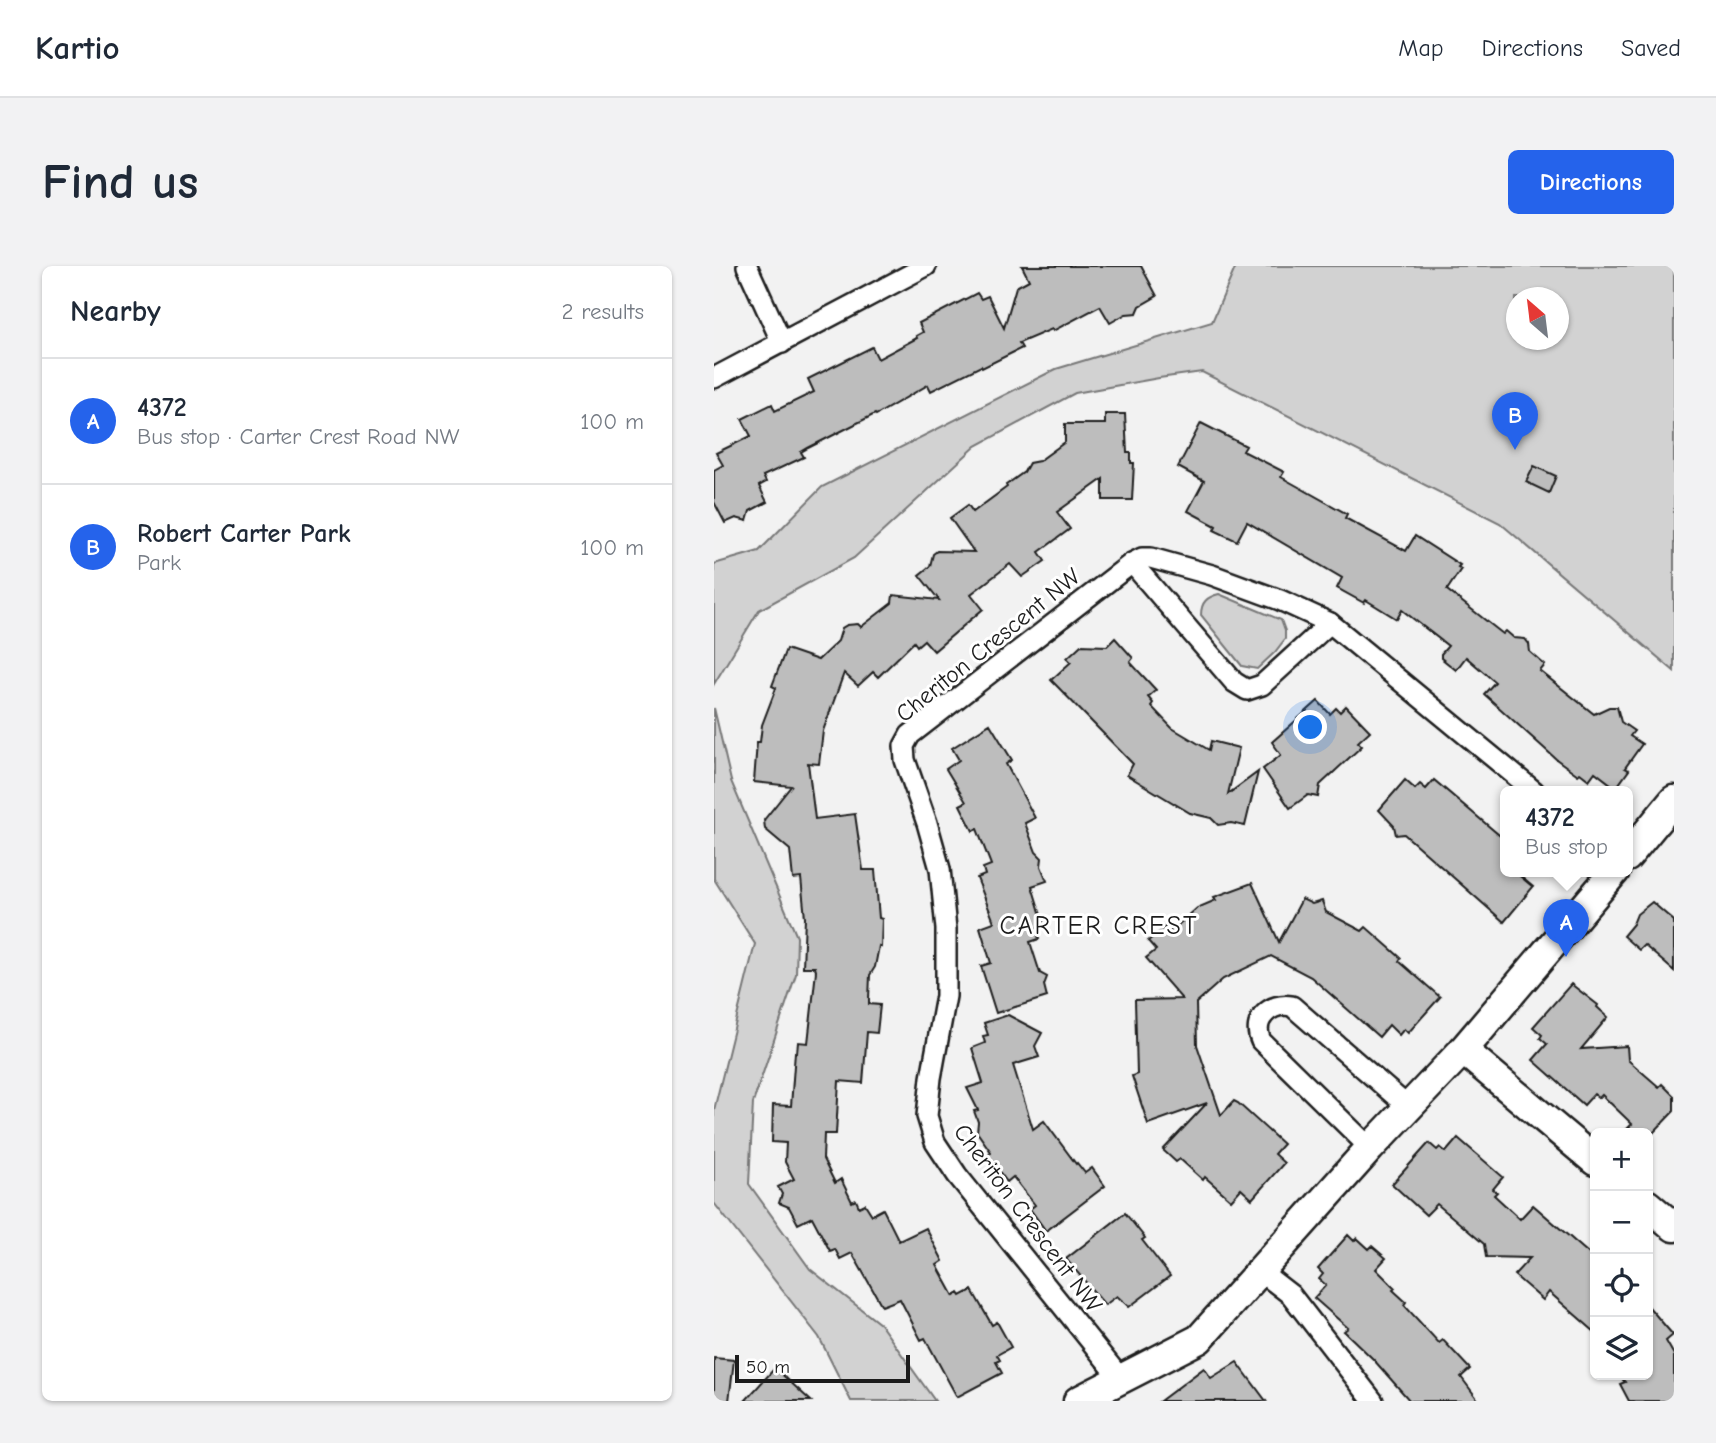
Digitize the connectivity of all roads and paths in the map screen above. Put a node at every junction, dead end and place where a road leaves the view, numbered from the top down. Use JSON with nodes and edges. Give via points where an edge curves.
{"nodes":[{"id":1,"x":747,"y":266,"type":"edge"},
{"id":2,"x":926,"y":266,"type":"edge"},
{"id":3,"x":782,"y":343,"type":"junction"},
{"id":4,"x":714,"y":378,"type":"edge"},
{"id":5,"x":1132,"y":563,"type":"junction"},
{"id":6,"x":1330,"y":623,"type":"junction"},
{"id":7,"x":1528,"y":786,"type":"edge"},
{"id":8,"x":1672,"y":806,"type":"edge"},
{"id":9,"x":1633,"y":850,"type":"edge"},
{"id":10,"x":1610,"y":877,"type":"edge"},
{"id":11,"x":1462,"y":1050,"type":"junction"},
{"id":12,"x":1408,"y":1107,"type":"junction"},
{"id":13,"x":1370,"y":1148,"type":"junction"},
{"id":14,"x":1590,"y":1157,"type":"edge"},
{"id":15,"x":1653,"y":1209,"type":"edge"},
{"id":16,"x":1674,"y":1227,"type":"edge"},
{"id":17,"x":1261,"y":1271,"type":"junction"},
{"id":18,"x":1121,"y":1379,"type":"junction"},
{"id":19,"x":1078,"y":1401,"type":"edge"},
{"id":20,"x":1373,"y":1401,"type":"edge"}],
"edges":[{"from":1,"to":3,"type":"street"},
{"from":2,"to":3,"type":"street"},
{"from":3,"to":4,"type":"street"},
{"from":5,"to":6,"type":"street","via":[[1151,558],[1212,575]]},
{"from":5,"to":6,"type":"street","via":[[1234,682],[1247,690],[1262,685]]},
{"from":5,"to":18,"type":"street","name":"Cheriton Crescent NW","via":[[910,735],[904,746],[940,869],[946,929],[946,996],[927,1116],[935,1142]]},
{"from":6,"to":7,"type":"street"},
{"from":8,"to":9,"type":"street"},
{"from":10,"to":11,"type":"street"},
{"from":11,"to":12,"type":"street"},
{"from":11,"to":14,"type":"street"},
{"from":12,"to":13,"type":"street"},
{"from":12,"to":13,"type":"street","via":[[1292,1006],[1266,1012],[1258,1026],[1261,1041]]},
{"from":13,"to":17,"type":"street"},
{"from":15,"to":16,"type":"street"},
{"from":17,"to":18,"type":"street","via":[[1199,1339]]},
{"from":17,"to":20,"type":"street","via":[[1292,1295]]},
{"from":18,"to":19,"type":"street"}]}
